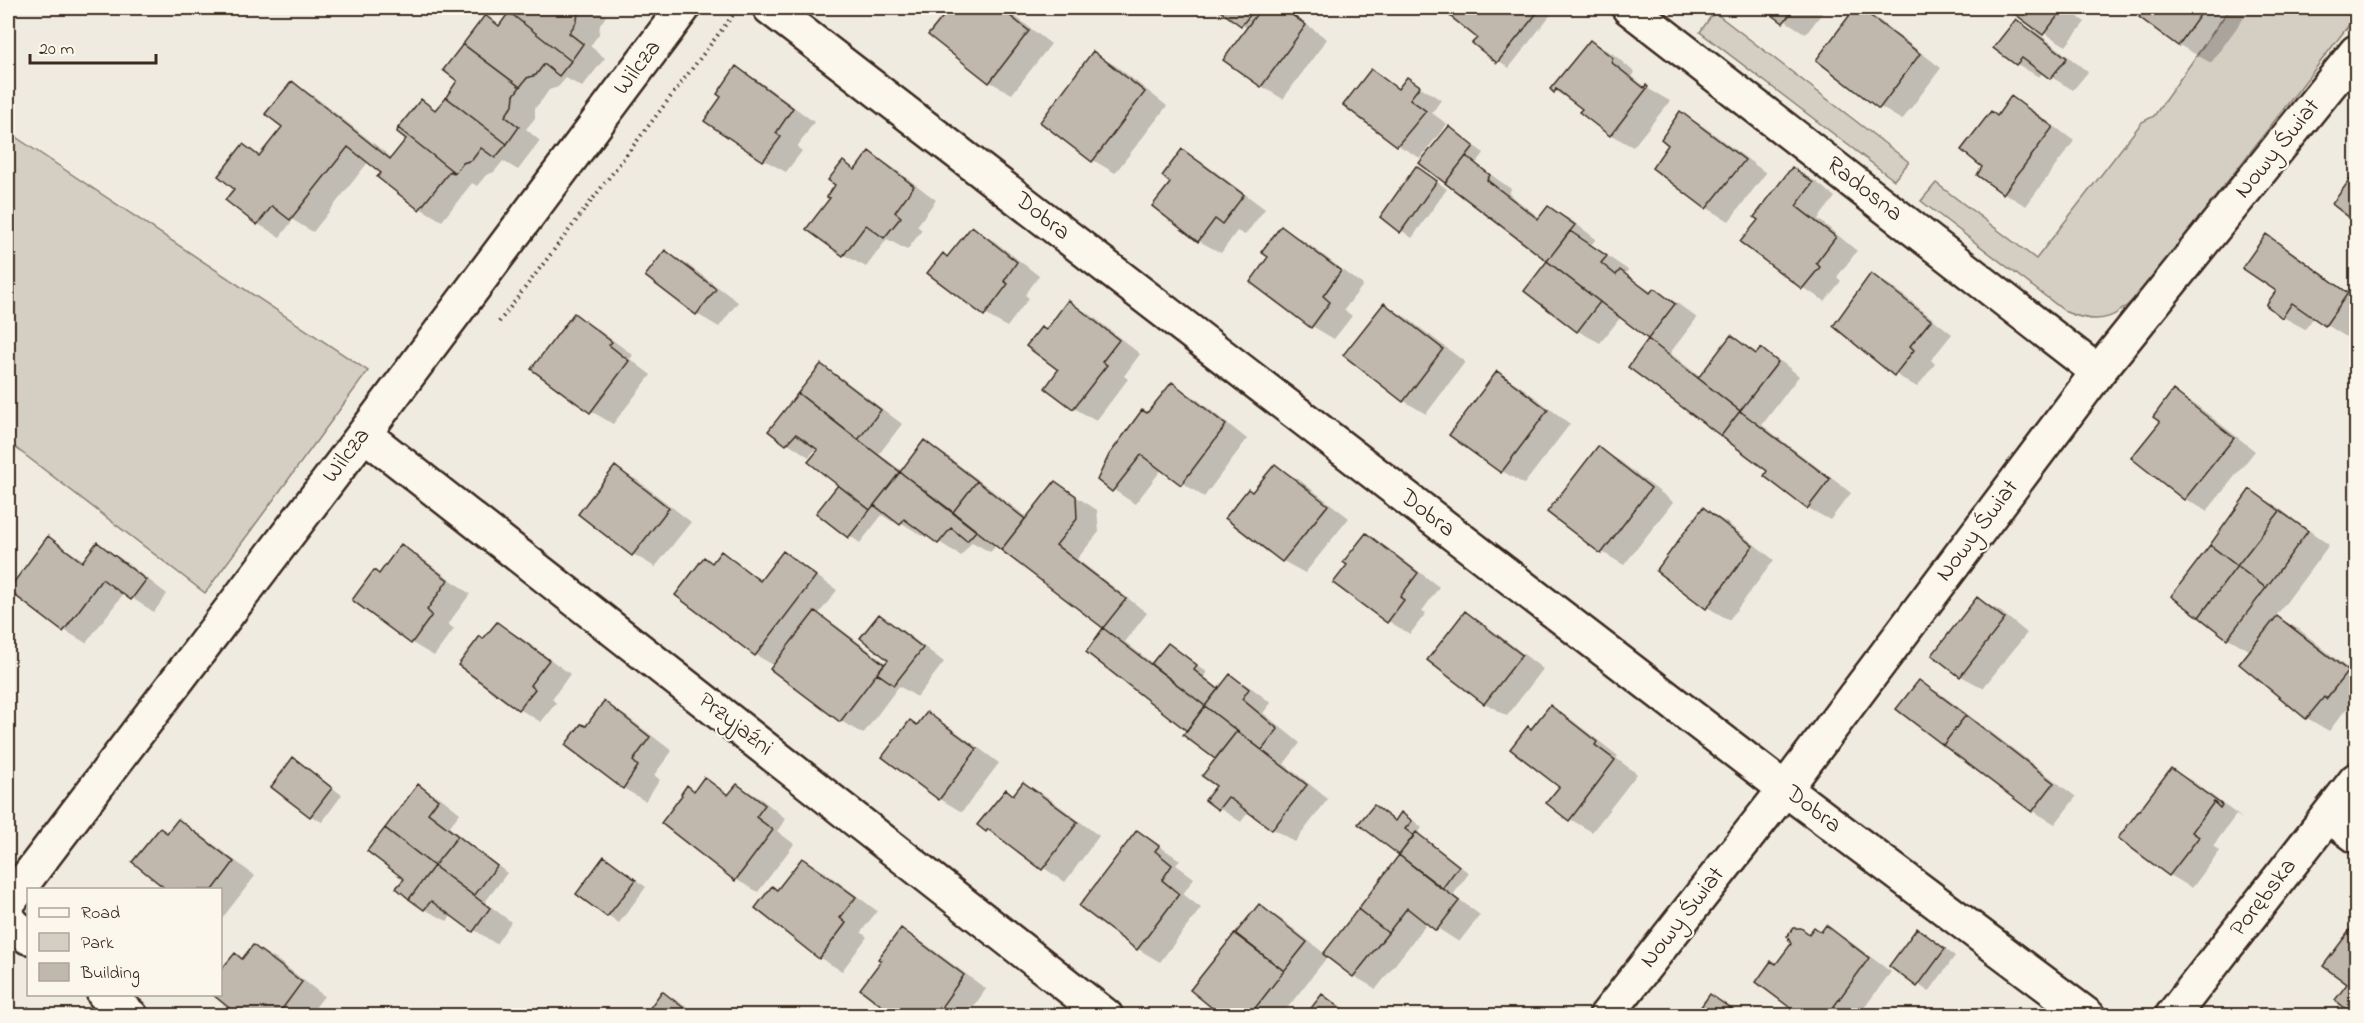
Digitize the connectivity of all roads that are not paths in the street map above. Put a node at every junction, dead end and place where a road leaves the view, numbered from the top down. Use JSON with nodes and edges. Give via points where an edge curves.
{"nodes":[{"id":1,"x":683,"y":8,"type":"edge"},
{"id":2,"x":770,"y":8,"type":"edge"},
{"id":3,"x":1629,"y":8,"type":"edge"},
{"id":4,"x":2356,"y":52,"type":"edge"},
{"id":5,"x":2098,"y":372,"type":"junction"},
{"id":6,"x":364,"y":434,"type":"junction"},
{"id":7,"x":2356,"y":780,"type":"edge"},
{"id":8,"x":1785,"y":789,"type":"junction"},
{"id":9,"x":2329,"y":816,"type":"junction"},
{"id":10,"x":2356,"y":836,"type":"edge"},
{"id":11,"x":8,"y":903,"type":"edge"},
{"id":12,"x":8,"y":920,"type":"edge"},
{"id":13,"x":27,"y":936,"type":"edge"},
{"id":14,"x":106,"y":996,"type":"edge"},
{"id":15,"x":131,"y":1016,"type":"edge"},
{"id":16,"x":1106,"y":1016,"type":"edge"},
{"id":17,"x":1606,"y":1016,"type":"edge"},
{"id":18,"x":2088,"y":1016,"type":"edge"},
{"id":19,"x":2172,"y":1016,"type":"edge"}],
"edges":[{"from":1,"to":6,"type":"street","name":"Wilcza"},
{"from":2,"to":8,"type":"street","name":"Dobra"},
{"from":3,"to":5,"type":"street","name":"Radosna"},
{"from":4,"to":5,"type":"street","name":"Nowy Świat"},
{"from":5,"to":8,"type":"street","name":"Nowy Świat"},
{"from":6,"to":11,"type":"street","name":"Wilcza"},
{"from":6,"to":16,"type":"street","name":"Przyjaźni"},
{"from":7,"to":9,"type":"street","name":"Porębska"},
{"from":8,"to":17,"type":"street","name":"Nowy Świat"},
{"from":8,"to":18,"type":"street","name":"Dobra"},
{"from":9,"to":10,"type":"street"},
{"from":9,"to":19,"type":"street","name":"Porębska"},
{"from":12,"to":13,"type":"street"},
{"from":14,"to":15,"type":"street"}]}
